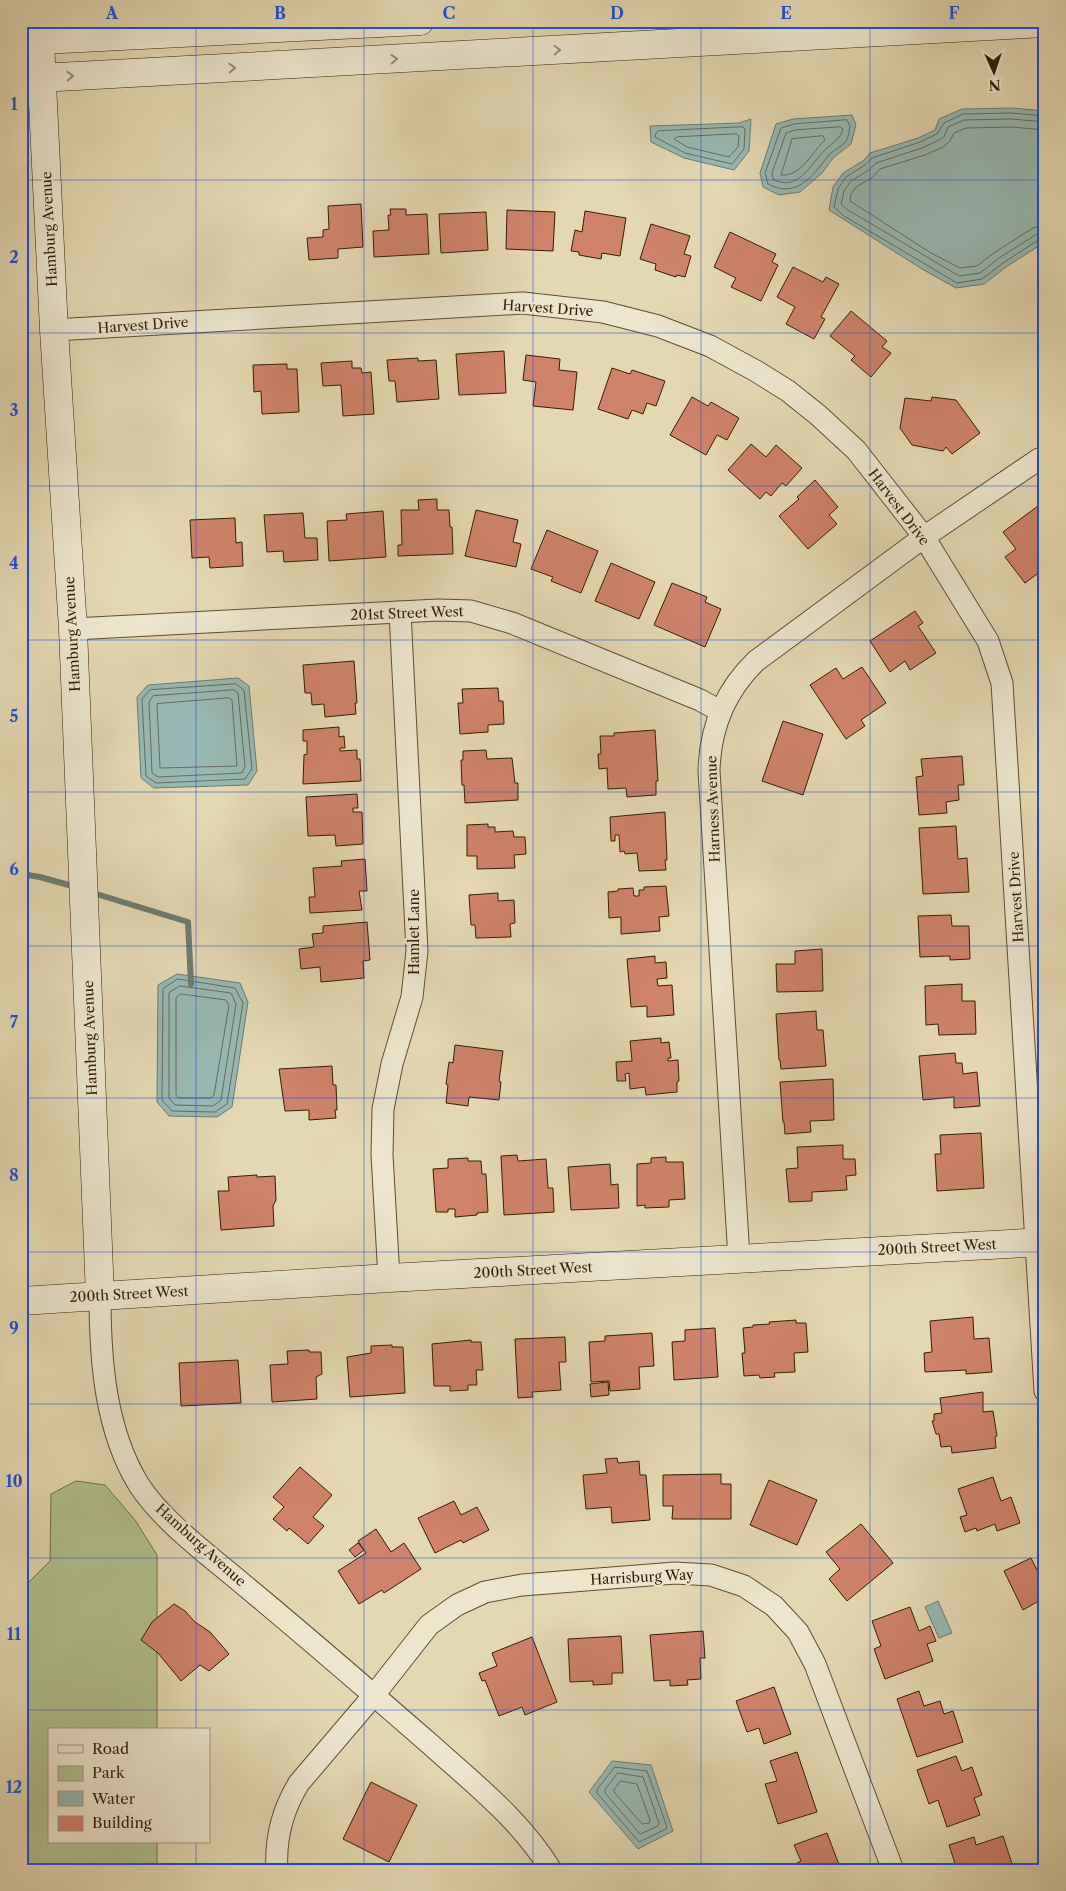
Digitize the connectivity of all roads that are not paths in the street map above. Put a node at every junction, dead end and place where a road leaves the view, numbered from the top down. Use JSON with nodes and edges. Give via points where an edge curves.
{"nodes":[{"id":1,"x":420,"y":21,"type":"edge"},
{"id":2,"x":1045,"y":23,"type":"edge"},
{"id":3,"x":34,"y":53,"type":"edge"},
{"id":4,"x":54,"y":330,"type":"junction"},
{"id":5,"x":1038,"y":459,"type":"dead end"},
{"id":6,"x":924,"y":537,"type":"junction"},
{"id":7,"x":400,"y":612,"type":"junction"},
{"id":8,"x":73,"y":629,"type":"junction"},
{"id":9,"x":720,"y":711,"type":"junction"},
{"id":10,"x":1040,"y":1242,"type":"edge"},
{"id":11,"x":739,"y":1258,"type":"junction"},
{"id":12,"x":389,"y":1278,"type":"junction"},
{"id":13,"x":100,"y":1296,"type":"junction"},
{"id":14,"x":21,"y":1300,"type":"edge"},
{"id":15,"x":1045,"y":1391,"type":"edge"},
{"id":16,"x":374,"y":1695,"type":"junction"},
{"id":17,"x":277,"y":1870,"type":"edge"},
{"id":18,"x":551,"y":1870,"type":"edge"},
{"id":19,"x":893,"y":1870,"type":"edge"}],
"edges":[{"from":1,"to":3,"type":"street"},
{"from":3,"to":2,"type":"street","one_way":true},
{"from":3,"to":4,"type":"street","name":"Hamburg Avenue"},
{"from":4,"to":6,"type":"street","name":"Harvest Drive","via":[[523,303],[603,312],[658,326],[710,346],[788,391],[856,450]]},
{"from":4,"to":8,"type":"street","name":"Hamburg Avenue"},
{"from":5,"to":6,"type":"street","name":"Harness Avenue"},
{"from":6,"to":9,"type":"street","name":"Harness Avenue","via":[[756,661],[740,676]]},
{"from":6,"to":10,"type":"street","name":"Harvest Drive","via":[[988,641],[1002,683]]},
{"from":7,"to":8,"type":"street","name":"201st Street West"},
{"from":7,"to":9,"type":"street","name":"201st Street West","via":[[455,609],[483,613],[668,686]]},
{"from":7,"to":12,"type":"street","name":"Hamlet Lane","via":[[417,951],[412,997],[392,1064],[383,1109],[382,1155]]},
{"from":8,"to":13,"type":"street","name":"Hamburg Avenue"},
{"from":9,"to":11,"type":"street","name":"Harness Avenue","via":[[710,747],[709,771]]},
{"from":10,"to":11,"type":"street","name":"200th Street West"},
{"from":10,"to":15,"type":"street","name":"Harvest Drive"},
{"from":11,"to":12,"type":"street","name":"200th Street West"},
{"from":12,"to":13,"type":"street","name":"200th Street West"},
{"from":13,"to":14,"type":"street","name":"200th Street West"},
{"from":13,"to":16,"type":"street","name":"Hamburg Avenue","via":[[101,1339],[110,1412],[121,1446],[140,1485],[174,1525]]},
{"from":16,"to":17,"type":"street","name":"Harrisburg Way","via":[[298,1783],[278,1840]]},
{"from":16,"to":18,"type":"street","name":"Hamburg Avenue","via":[[519,1826]]},
{"from":16,"to":19,"type":"street","name":"Harrisburg Way","via":[[429,1624],[457,1604],[484,1592],[522,1585],[675,1572],[728,1580],[760,1595],[774,1606],[787,1618],[808,1648]]}]}
